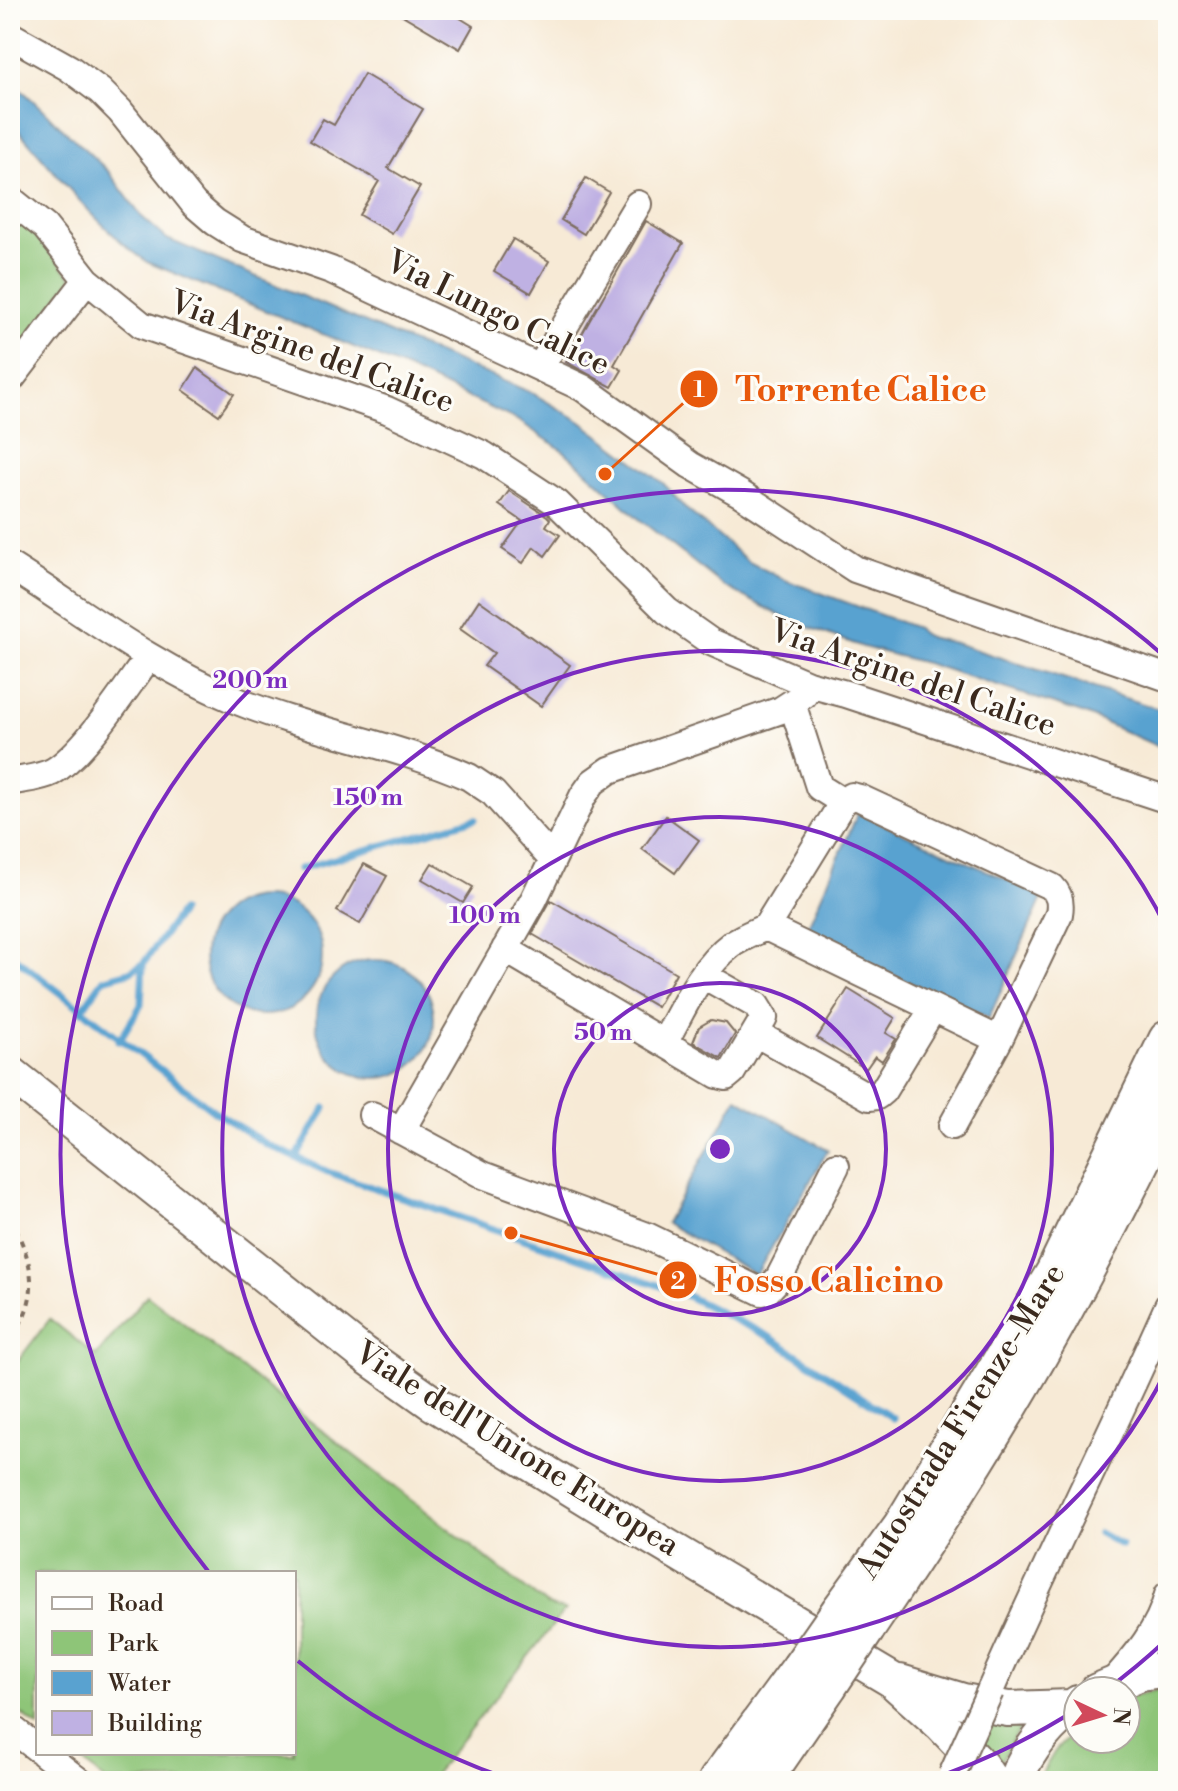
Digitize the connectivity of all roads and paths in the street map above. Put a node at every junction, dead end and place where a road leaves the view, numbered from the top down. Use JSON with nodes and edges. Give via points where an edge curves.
{"nodes":[{"id":1,"x":10,"y":35,"type":"edge"},
{"id":2,"x":10,"y":199,"type":"edge"},
{"id":3,"x":638,"y":204,"type":"dead end"},
{"id":4,"x":87,"y":280,"type":"junction"},
{"id":5,"x":541,"y":366,"type":"junction"},
{"id":6,"x":10,"y":380,"type":"edge"},
{"id":7,"x":10,"y":566,"type":"edge"},
{"id":8,"x":148,"y":658,"type":"junction"},
{"id":9,"x":1168,"y":678,"type":"edge"},
{"id":10,"x":818,"y":686,"type":"junction"},
{"id":11,"x":792,"y":703,"type":"junction"},
{"id":12,"x":10,"y":782,"type":"edge"},
{"id":13,"x":1168,"y":800,"type":"edge"},
{"id":14,"x":843,"y":802,"type":"junction"},
{"id":15,"x":552,"y":859,"type":"junction"},
{"id":16,"x":766,"y":927,"type":"junction"},
{"id":17,"x":505,"y":949,"type":"junction"},
{"id":18,"x":703,"y":975,"type":"junction"},
{"id":19,"x":932,"y":1010,"type":"junction"},
{"id":20,"x":755,"y":1033,"type":"junction"},
{"id":21,"x":999,"y":1040,"type":"junction"},
{"id":22,"x":1168,"y":1040,"type":"edge"},
{"id":23,"x":664,"y":1043,"type":"junction"},
{"id":24,"x":10,"y":1073,"type":"edge"},
{"id":25,"x":1168,"y":1107,"type":"edge"},
{"id":26,"x":372,"y":1115,"type":"dead end"},
{"id":27,"x":952,"y":1126,"type":"dead end"},
{"id":28,"x":401,"y":1131,"type":"junction"},
{"id":29,"x":836,"y":1166,"type":"dead end"},
{"id":30,"x":10,"y":1218,"type":"edge"},
{"id":31,"x":1168,"y":1306,"type":"edge"},
{"id":32,"x":10,"y":1339,"type":"edge"},
{"id":33,"x":1168,"y":1595,"type":"edge"},
{"id":34,"x":853,"y":1620,"type":"junction"},
{"id":35,"x":1168,"y":1669,"type":"edge"},
{"id":36,"x":1113,"y":1675,"type":"edge"},
{"id":37,"x":1137,"y":1675,"type":"edge"},
{"id":38,"x":814,"y":1676,"type":"junction"},
{"id":39,"x":892,"y":1680,"type":"junction"},
{"id":40,"x":1062,"y":1700,"type":"edge"},
{"id":41,"x":1062,"y":1718,"type":"edge"},
{"id":42,"x":10,"y":1727,"type":"edge"},
{"id":43,"x":36,"y":1747,"type":"edge"},
{"id":44,"x":46,"y":1755,"type":"edge"},
{"id":45,"x":950,"y":1778,"type":"edge"},
{"id":46,"x":79,"y":1781,"type":"edge"},
{"id":47,"x":718,"y":1781,"type":"edge"},
{"id":48,"x":762,"y":1781,"type":"edge"},
{"id":49,"x":991,"y":1781,"type":"edge"},
{"id":50,"x":1015,"y":1781,"type":"edge"}],
"edges":[{"from":1,"to":5,"type":"street","name":"Via Lungo Calice","via":[[100,91],[182,192],[242,239],[331,270]]},
{"from":2,"to":4,"type":"street","name":"Via Argine del Calice","via":[[45,227]]},
{"from":3,"to":5,"type":"street"},
{"from":4,"to":6,"type":"street"},
{"from":4,"to":10,"type":"street","name":"Via Argine del Calice","via":[[142,325],[387,410],[484,455],[557,503],[667,611],[711,642]]},
{"from":5,"to":9,"type":"street","name":"Via Lungo Calice","via":[[597,397],[690,465],[855,569]]},
{"from":7,"to":8,"type":"street"},
{"from":8,"to":12,"type":"street","via":[[63,763],[52,772]]},
{"from":8,"to":15,"type":"street","via":[[233,699],[469,777],[493,793]]},
{"from":10,"to":11,"type":"street"},
{"from":10,"to":13,"type":"street","name":"Via Argine del Calice"},
{"from":11,"to":14,"type":"street","via":[[819,787]]},
{"from":11,"to":15,"type":"street","via":[[602,774],[583,796]]},
{"from":14,"to":16,"type":"street"},
{"from":14,"to":21,"type":"street","via":[[860,798],[1056,891],[1059,914]]},
{"from":15,"to":17,"type":"street"},
{"from":16,"to":18,"type":"street","via":[[733,944]]},
{"from":16,"to":19,"type":"street"},
{"from":17,"to":23,"type":"street"},
{"from":17,"to":28,"type":"street"},
{"from":18,"to":20,"type":"street","via":[[762,1011],[764,1018]]},
{"from":18,"to":23,"type":"street"},
{"from":19,"to":20,"type":"street","via":[[877,1096],[869,1097]]},
{"from":19,"to":21,"type":"street"},
{"from":20,"to":23,"type":"street","via":[[726,1077]]},
{"from":21,"to":27,"type":"street"},
{"from":22,"to":34,"type":"highway","name":"Autostrada Firenze-Mare","via":[[1055,1273],[902,1527]]},
{"from":24,"to":39,"type":"main road","name":"Viale dell'Unione Europea","via":[[431,1402]]},
{"from":25,"to":34,"type":"highway","name":"Autostrada Firenze-Mare","via":[[1050,1335],[939,1521]]},
{"from":26,"to":28,"type":"street"},
{"from":28,"to":29,"type":"street","via":[[494,1180],[647,1236],[762,1292],[779,1278]]},
{"from":30,"to":32,"type":"path","via":[[28,1257],[33,1287],[28,1311]]},
{"from":31,"to":45,"type":"street","bridge":true},
{"from":33,"to":36,"type":"street","via":[[1142,1649]]},
{"from":34,"to":38,"type":"highway","name":"Autostrada Firenze-Mare","bridge":true},
{"from":35,"to":37,"type":"main road","name":"Viale dell'Unione Europea"},
{"from":38,"to":47,"type":"highway","name":"Autostrada Firenze-Mare"},
{"from":38,"to":48,"type":"highway","name":"Autostrada Firenze-Mare"},
{"from":39,"to":40,"type":"main road","name":"Viale dell'Unione Europea","via":[[1008,1709]]},
{"from":39,"to":49,"type":"main road","name":"Viale dell'Unione Europea"},
{"from":41,"to":50,"type":"main road","name":"Viale dell'Unione Europea","via":[[1032,1749]]},
{"from":42,"to":43,"type":"street"},
{"from":44,"to":46,"type":"street"}]}
